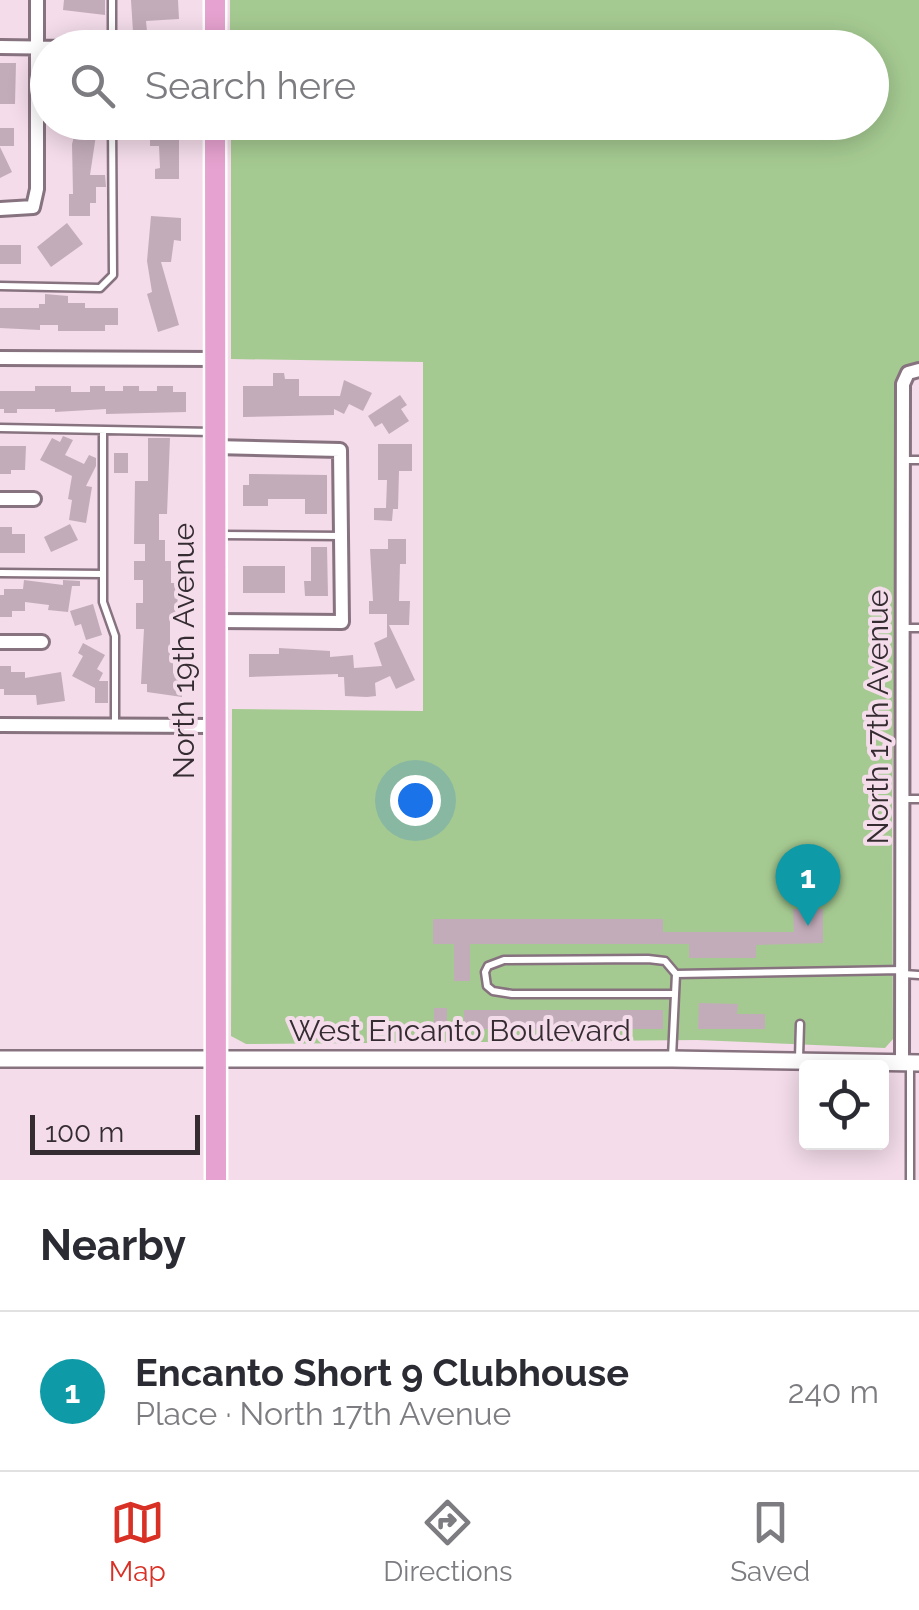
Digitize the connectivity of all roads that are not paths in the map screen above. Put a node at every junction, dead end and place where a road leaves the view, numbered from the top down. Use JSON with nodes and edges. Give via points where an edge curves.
{"nodes":[{"id":1,"x":38,"y":0,"type":"edge"},
{"id":2,"x":112,"y":0,"type":"edge"},
{"id":3,"x":215,"y":0,"type":"edge"},
{"id":4,"x":37,"y":30,"type":"edge"},
{"id":5,"x":112,"y":30,"type":"edge"},
{"id":6,"x":215,"y":30,"type":"edge"},
{"id":7,"x":30,"y":46,"type":"edge"},
{"id":8,"x":0,"y":47,"type":"edge"},
{"id":9,"x":37,"y":140,"type":"edge"},
{"id":10,"x":112,"y":140,"type":"edge"},
{"id":11,"x":215,"y":140,"type":"edge"},
{"id":12,"x":0,"y":209,"type":"edge"},
{"id":13,"x":0,"y":286,"type":"edge"},
{"id":14,"x":0,"y":358,"type":"edge"},
{"id":15,"x":214,"y":360,"type":"junction"},
{"id":16,"x":914,"y":372,"type":"edge"},
{"id":17,"x":0,"y":428,"type":"edge"},
{"id":18,"x":103,"y":432,"type":"junction"},
{"id":19,"x":214,"y":440,"type":"junction"},
{"id":20,"x":902,"y":460,"type":"junction"},
{"id":21,"x":919,"y":460,"type":"edge"},
{"id":22,"x":34,"y":499,"type":"dead end"},
{"id":23,"x":0,"y":500,"type":"edge"},
{"id":24,"x":214,"y":534,"type":"junction"},
{"id":25,"x":342,"y":536,"type":"junction"},
{"id":26,"x":903,"y":546,"type":"junction"},
{"id":27,"x":919,"y":546,"type":"edge"},
{"id":28,"x":0,"y":573,"type":"edge"},
{"id":29,"x":104,"y":574,"type":"junction"},
{"id":30,"x":214,"y":621,"type":"junction"},
{"id":31,"x":903,"y":628,"type":"junction"},
{"id":32,"x":919,"y":628,"type":"edge"},
{"id":33,"x":0,"y":642,"type":"edge"},
{"id":34,"x":42,"y":642,"type":"dead end"},
{"id":35,"x":902,"y":714,"type":"junction"},
{"id":36,"x":919,"y":714,"type":"edge"},
{"id":37,"x":0,"y":725,"type":"edge"},
{"id":38,"x":115,"y":725,"type":"junction"},
{"id":39,"x":214,"y":726,"type":"junction"},
{"id":40,"x":902,"y":799,"type":"junction"},
{"id":41,"x":919,"y":800,"type":"edge"},
{"id":42,"x":903,"y":886,"type":"junction"},
{"id":43,"x":919,"y":887,"type":"edge"},
{"id":44,"x":902,"y":972,"type":"junction"},
{"id":45,"x":676,"y":974,"type":"junction"},
{"id":46,"x":919,"y":974,"type":"edge"},
{"id":47,"x":675,"y":994,"type":"junction"},
{"id":48,"x":800,"y":1024,"type":"dead end"},
{"id":49,"x":215,"y":1058,"type":"junction"},
{"id":50,"x":0,"y":1059,"type":"edge"},
{"id":51,"x":672,"y":1059,"type":"junction"},
{"id":52,"x":799,"y":1060,"type":"edge"},
{"id":53,"x":799,"y":1061,"type":"edge"},
{"id":54,"x":910,"y":1063,"type":"edge"},
{"id":55,"x":216,"y":1180,"type":"edge"},
{"id":56,"x":910,"y":1180,"type":"edge"}],
"edges":[{"from":1,"to":4,"type":"street"},
{"from":2,"to":5,"type":"lane"},
{"from":3,"to":6,"type":"main road"},
{"from":7,"to":8,"type":"street"},
{"from":9,"to":12,"type":"street","via":[[33,206]]},
{"from":10,"to":13,"type":"lane","via":[[114,275],[100,288]]},
{"from":11,"to":15,"type":"main road","name":"North 19th Avenue"},
{"from":14,"to":15,"type":"street"},
{"from":15,"to":19,"type":"main road","name":"North 19th Avenue"},
{"from":16,"to":20,"type":"street","name":"North 17th Avenue","via":[[903,384]]},
{"from":17,"to":18,"type":"lane"},
{"from":18,"to":19,"type":"lane"},
{"from":18,"to":29,"type":"lane"},
{"from":19,"to":24,"type":"main road","name":"North 19th Avenue"},
{"from":19,"to":25,"type":"street","via":[[340,450]]},
{"from":20,"to":21,"type":"lane"},
{"from":20,"to":26,"type":"street","name":"North 17th Avenue"},
{"from":22,"to":23,"type":"street"},
{"from":24,"to":25,"type":"lane"},
{"from":24,"to":30,"type":"main road","name":"North 19th Avenue"},
{"from":25,"to":30,"type":"street","via":[[342,622]]},
{"from":26,"to":27,"type":"street"},
{"from":26,"to":31,"type":"street","name":"North 17th Avenue"},
{"from":28,"to":29,"type":"lane"},
{"from":29,"to":38,"type":"lane","via":[[115,636]]},
{"from":30,"to":39,"type":"main road","name":"North 19th Avenue"},
{"from":31,"to":32,"type":"lane"},
{"from":31,"to":35,"type":"street","name":"North 17th Avenue"},
{"from":33,"to":34,"type":"street"},
{"from":35,"to":36,"type":"street"},
{"from":35,"to":40,"type":"street","name":"North 17th Avenue"},
{"from":37,"to":38,"type":"street"},
{"from":38,"to":39,"type":"street"},
{"from":39,"to":49,"type":"main road","name":"North 19th Avenue"},
{"from":40,"to":41,"type":"lane"},
{"from":40,"to":42,"type":"street","name":"North 17th Avenue"},
{"from":42,"to":43,"type":"street"},
{"from":42,"to":44,"type":"street","name":"North 17th Avenue"},
{"from":44,"to":45,"type":"lane"},
{"from":44,"to":46,"type":"lane"},
{"from":44,"to":54,"type":"street","name":"North 17th Avenue","via":[[896,995]]},
{"from":45,"to":47,"type":"lane"},
{"from":45,"to":47,"type":"lane","via":[[665,962],[648,959],[504,960],[485,972],[487,986],[502,993]]},
{"from":47,"to":51,"type":"lane"},
{"from":48,"to":52,"type":"lane"},
{"from":49,"to":50,"type":"street","name":"West Encanto Boulevard"},
{"from":49,"to":51,"type":"street","name":"West Encanto Boulevard"},
{"from":49,"to":55,"type":"main road","name":"North 19th Avenue"},
{"from":51,"to":53,"type":"street","name":"West Encanto Boulevard"},
{"from":54,"to":56,"type":"lane"}]}
